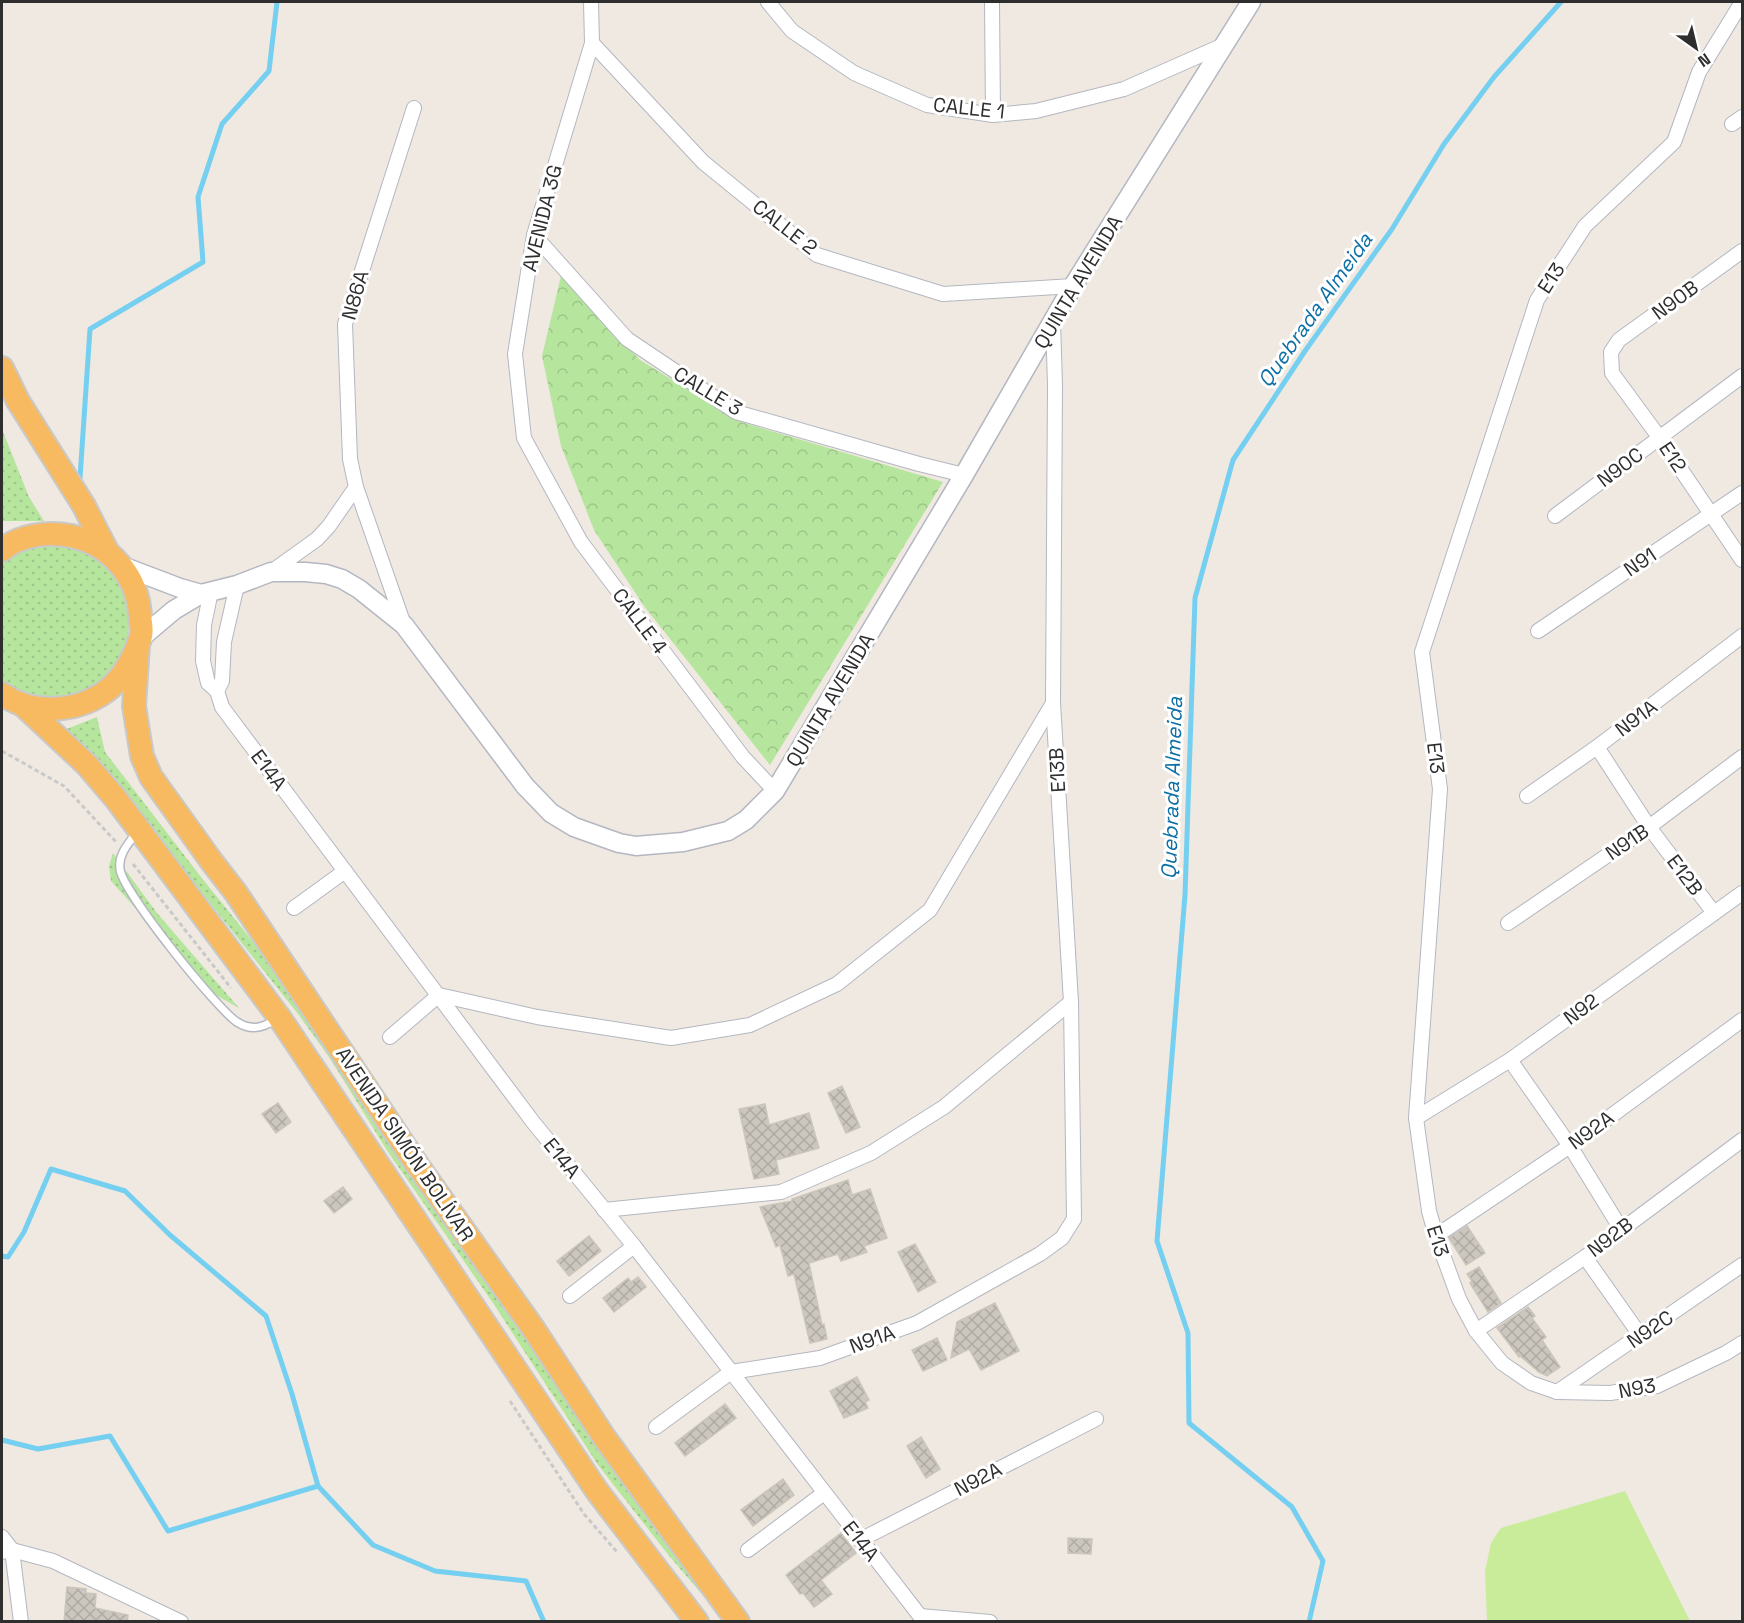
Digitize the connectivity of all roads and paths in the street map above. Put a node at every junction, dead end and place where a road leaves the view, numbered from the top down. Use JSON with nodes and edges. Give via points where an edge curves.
{"nodes":[{"id":1,"x":591,"y":2,"type":"edge"},
{"id":2,"x":768,"y":2,"type":"edge"},
{"id":3,"x":992,"y":2,"type":"edge"},
{"id":4,"x":1251,"y":2,"type":"edge"},
{"id":5,"x":1743,"y":2,"type":"edge"},
{"id":6,"x":592,"y":43,"type":"junction"},
{"id":7,"x":1226,"y":44,"type":"junction"},
{"id":8,"x":414,"y":108,"type":"dead end"},
{"id":9,"x":993,"y":115,"type":"junction"},
{"id":10,"x":534,"y":235,"type":"junction"},
{"id":11,"x":1743,"y":251,"type":"edge"},
{"id":12,"x":1073,"y":286,"type":"junction"},
{"id":13,"x":1053,"y":321,"type":"junction"},
{"id":14,"x":1611,"y":352,"type":"joint"},
{"id":15,"x":2,"y":368,"type":"edge"},
{"id":16,"x":1743,"y":376,"type":"edge"},
{"id":17,"x":1659,"y":437,"type":"junction"},
{"id":18,"x":524,"y":438,"type":"joint"},
{"id":19,"x":964,"y":475,"type":"junction"},
{"id":20,"x":356,"y":488,"type":"junction"},
{"id":21,"x":1740,"y":495,"type":"edge"},
{"id":22,"x":1712,"y":514,"type":"junction"},
{"id":23,"x":1555,"y":516,"type":"dead end"},
{"id":24,"x":2,"y":550,"type":"edge"},
{"id":25,"x":115,"y":559,"type":"junction"},
{"id":26,"x":1743,"y":560,"type":"edge"},
{"id":27,"x":271,"y":572,"type":"junction"},
{"id":28,"x":237,"y":585,"type":"junction"},
{"id":29,"x":206,"y":592,"type":"junction"},
{"id":30,"x":404,"y":625,"type":"junction"},
{"id":31,"x":1538,"y":630,"type":"dead end"},
{"id":32,"x":1743,"y":636,"type":"edge"},
{"id":33,"x":140,"y":641,"type":"junction"},
{"id":34,"x":217,"y":691,"type":"junction"},
{"id":35,"x":2,"y":694,"type":"edge"},
{"id":36,"x":1053,"y":703,"type":"junction"},
{"id":37,"x":24,"y":706,"type":"junction"},
{"id":38,"x":1597,"y":747,"type":"junction"},
{"id":39,"x":2,"y":751,"type":"edge"},
{"id":40,"x":1743,"y":757,"type":"edge"},
{"id":41,"x":775,"y":791,"type":"junction"},
{"id":42,"x":1527,"y":796,"type":"dead end"},
{"id":43,"x":1649,"y":827,"type":"junction"},
{"id":44,"x":138,"y":830,"type":"junction"},
{"id":45,"x":123,"y":851,"type":"junction"},
{"id":46,"x":345,"y":871,"type":"junction"},
{"id":47,"x":1743,"y":893,"type":"edge"},
{"id":48,"x":294,"y":908,"type":"dead end"},
{"id":49,"x":1713,"y":913,"type":"junction"},
{"id":50,"x":1508,"y":923,"type":"dead end"},
{"id":51,"x":235,"y":993,"type":"dead end"},
{"id":52,"x":439,"y":995,"type":"junction"},
{"id":53,"x":1071,"y":1002,"type":"junction"},
{"id":54,"x":279,"y":1017,"type":"junction"},
{"id":55,"x":1743,"y":1020,"type":"edge"},
{"id":56,"x":390,"y":1037,"type":"dead end"},
{"id":57,"x":1510,"y":1060,"type":"junction"},
{"id":58,"x":1416,"y":1118,"type":"junction"},
{"id":59,"x":1743,"y":1140,"type":"edge"},
{"id":60,"x":1570,"y":1146,"type":"junction"},
{"id":61,"x":604,"y":1210,"type":"junction"},
{"id":62,"x":1074,"y":1219,"type":"joint"},
{"id":63,"x":1621,"y":1229,"type":"junction"},
{"id":64,"x":1436,"y":1236,"type":"junction"},
{"id":65,"x":634,"y":1246,"type":"junction"},
{"id":66,"x":1585,"y":1257,"type":"junction"},
{"id":67,"x":1743,"y":1265,"type":"edge"},
{"id":68,"x":570,"y":1296,"type":"dead end"},
{"id":69,"x":1476,"y":1331,"type":"junction"},
{"id":70,"x":1640,"y":1335,"type":"junction"},
{"id":71,"x":1743,"y":1343,"type":"edge"},
{"id":72,"x":731,"y":1372,"type":"junction"},
{"id":73,"x":1557,"y":1392,"type":"junction"},
{"id":74,"x":507,"y":1396,"type":"dead end"},
{"id":75,"x":1096,"y":1419,"type":"dead end"},
{"id":76,"x":656,"y":1427,"type":"dead end"},
{"id":77,"x":824,"y":1493,"type":"junction"},
{"id":78,"x":2,"y":1537,"type":"edge"},
{"id":79,"x":860,"y":1540,"type":"junction"},
{"id":80,"x":748,"y":1550,"type":"dead end"},
{"id":81,"x":7,"y":1551,"type":"edge"},
{"id":82,"x":619,"y":1555,"type":"dead end"},
{"id":83,"x":916,"y":1619,"type":"edge"},
{"id":84,"x":21,"y":1622,"type":"edge"},
{"id":85,"x":181,"y":1622,"type":"edge"},
{"id":86,"x":697,"y":1622,"type":"edge"},
{"id":87,"x":738,"y":1622,"type":"edge"},
{"id":88,"x":990,"y":1622,"type":"edge"}],
"edges":[{"from":1,"to":6,"type":"street","name":"AVENIDA 3G"},
{"from":2,"to":9,"type":"street","name":"CALLE 1","via":[[792,31],[854,73],[927,105]]},
{"from":3,"to":9,"type":"street"},
{"from":4,"to":7,"type":"street","name":"QUINTA AVENIDA"},
{"from":5,"to":58,"type":"street","name":"E13","via":[[1699,72],[1674,142],[1585,226],[1537,300],[1422,652],[1440,789]]},
{"from":6,"to":10,"type":"street","name":"AVENIDA 3G"},
{"from":6,"to":12,"type":"street","name":"CALLE 2","via":[[703,162],[817,255],[943,294]]},
{"from":7,"to":9,"type":"street","name":"CALLE 1","via":[[1124,89],[1036,111]]},
{"from":7,"to":12,"type":"street","name":"QUINTA AVENIDA"},
{"from":8,"to":20,"type":"street","name":"N86A","via":[[345,324],[350,459]]},
{"from":10,"to":18,"type":"street","name":"AVENIDA 3G","via":[[514,354]]},
{"from":10,"to":19,"type":"street","name":"CALLE 3","via":[[627,339],[736,412]]},
{"from":11,"to":14,"type":"street","name":"N90B","via":[[1619,340]]},
{"from":12,"to":13,"type":"street","name":"QUINTA AVENIDA"},
{"from":13,"to":19,"type":"street","name":"QUINTA AVENIDA"},
{"from":13,"to":36,"type":"street","name":"E13B"},
{"from":14,"to":17,"type":"street","name":"E12","via":[[1612,374]]},
{"from":15,"to":25,"type":"highway","name":"AVENIDA SIMÓN BOLÍVAR","via":[[18,401]]},
{"from":16,"to":17,"type":"street","name":"N90C"},
{"from":17,"to":22,"type":"street","name":"E12"},
{"from":17,"to":23,"type":"street","name":"N90C"},
{"from":18,"to":41,"type":"street","name":"CALLE 4","via":[[581,542],[743,757]]},
{"from":19,"to":41,"type":"street","name":"QUINTA AVENIDA"},
{"from":20,"to":27,"type":"street","via":[[317,539]]},
{"from":20,"to":30,"type":"street","name":"N86A"},
{"from":21,"to":22,"type":"street","name":"N91"},
{"from":22,"to":26,"type":"street","name":"E12"},
{"from":22,"to":31,"type":"street","name":"N91"},
{"from":24,"to":25,"type":"highway","via":[[32,535],[58,533],[84,538]]},
{"from":25,"to":29,"type":"street","via":[[180,588]]},
{"from":25,"to":33,"type":"highway","name":"AVENIDA SIMÓN BOLÍVAR","via":[[134,587],[140,604]]},
{"from":27,"to":28,"type":"street","name":"QUINTA AVENIDA"},
{"from":27,"to":30,"type":"street","name":"QUINTA AVENIDA","via":[[326,574],[342,579]]},
{"from":28,"to":29,"type":"street","name":"QUINTA AVENIDA"},
{"from":28,"to":34,"type":"street","via":[[224,642],[222,681]]},
{"from":29,"to":33,"type":"street","name":"QUINTA AVENIDA","via":[[174,610]]},
{"from":29,"to":34,"type":"street","name":"E14A","via":[[203,661],[208,683]]},
{"from":30,"to":41,"type":"street","name":"QUINTA AVENIDA","via":[[525,786],[551,813],[574,827],[636,846],[683,842],[728,831],[746,820]]},
{"from":32,"to":38,"type":"street","name":"N91A"},
{"from":33,"to":37,"type":"highway","name":"AVENIDA SIMÓN BOLÍVAR","via":[[126,670],[106,691],[81,705],[53,710]]},
{"from":33,"to":87,"type":"highway","name":"AVENIDA SIMÓN BOLÍVAR","via":[[134,706],[142,756],[151,777],[236,892],[604,1437]]},
{"from":34,"to":46,"type":"street","name":"E14A","via":[[222,707]]},
{"from":35,"to":37,"type":"highway","name":"AVENIDA SIMÓN BOLÍVAR"},
{"from":36,"to":52,"type":"street","via":[[930,910],[837,984],[750,1025],[671,1038],[537,1017]]},
{"from":36,"to":53,"type":"street","name":"E13B"},
{"from":37,"to":44,"type":"highway","name":"AVENIDA SIMÓN BOLÍVAR","via":[[87,765]]},
{"from":38,"to":42,"type":"street","name":"N91A"},
{"from":38,"to":43,"type":"street","name":"E12B"},
{"from":39,"to":45,"type":"path","via":[[64,786]]},
{"from":40,"to":43,"type":"street","name":"N91B"},
{"from":43,"to":49,"type":"street","name":"E12B"},
{"from":43,"to":50,"type":"street","name":"N91B"},
{"from":44,"to":45,"type":"lane"},
{"from":44,"to":54,"type":"highway","name":"AVENIDA SIMÓN BOLÍVAR"},
{"from":45,"to":51,"type":"path"},
{"from":45,"to":54,"type":"lane","via":[[120,870],[132,894],[218,1005],[237,1022],[248,1026],[262,1028]]},
{"from":46,"to":48,"type":"street"},
{"from":46,"to":52,"type":"street","name":"E14A"},
{"from":47,"to":49,"type":"street","name":"N92"},
{"from":49,"to":57,"type":"street","name":"N92"},
{"from":52,"to":56,"type":"street"},
{"from":52,"to":61,"type":"street","name":"E14A"},
{"from":53,"to":61,"type":"street","via":[[944,1107],[871,1153],[781,1192]]},
{"from":53,"to":62,"type":"street","name":"E13B"},
{"from":54,"to":86,"type":"highway","name":"AVENIDA SIMÓN BOLÍVAR","via":[[597,1491]]},
{"from":55,"to":60,"type":"street","name":"N92A"},
{"from":57,"to":58,"type":"street","name":"N92"},
{"from":57,"to":60,"type":"street"},
{"from":58,"to":64,"type":"street","name":"E13"},
{"from":59,"to":63,"type":"street","name":"N92B"},
{"from":60,"to":63,"type":"street"},
{"from":60,"to":64,"type":"street","name":"N92A"},
{"from":61,"to":65,"type":"street","name":"E14A"},
{"from":62,"to":72,"type":"street","name":"N91A","via":[[1062,1238],[1040,1254],[916,1323],[820,1358]]},
{"from":63,"to":66,"type":"street","name":"N92B"},
{"from":64,"to":69,"type":"street","name":"E13","via":[[1459,1299]]},
{"from":65,"to":68,"type":"street"},
{"from":65,"to":72,"type":"street","name":"E14A"},
{"from":66,"to":69,"type":"street","name":"N92B"},
{"from":66,"to":70,"type":"street"},
{"from":67,"to":70,"type":"street","name":"N92C"},
{"from":69,"to":73,"type":"street","name":"E13","via":[[1502,1363],[1531,1383]]},
{"from":70,"to":73,"type":"street","name":"N92C"},
{"from":71,"to":73,"type":"street","name":"N93","via":[[1657,1386],[1610,1393]]},
{"from":72,"to":76,"type":"street","name":"N91A"},
{"from":72,"to":77,"type":"street","name":"E14A"},
{"from":74,"to":82,"type":"path","via":[[584,1514]]},
{"from":75,"to":79,"type":"street","name":"N92A"},
{"from":77,"to":79,"type":"street","name":"E14A"},
{"from":77,"to":80,"type":"street"},
{"from":78,"to":81,"type":"street"},
{"from":79,"to":83,"type":"street","name":"E14A"},
{"from":81,"to":84,"type":"street"},
{"from":81,"to":85,"type":"street","via":[[52,1561]]},
{"from":83,"to":88,"type":"street"}]}
